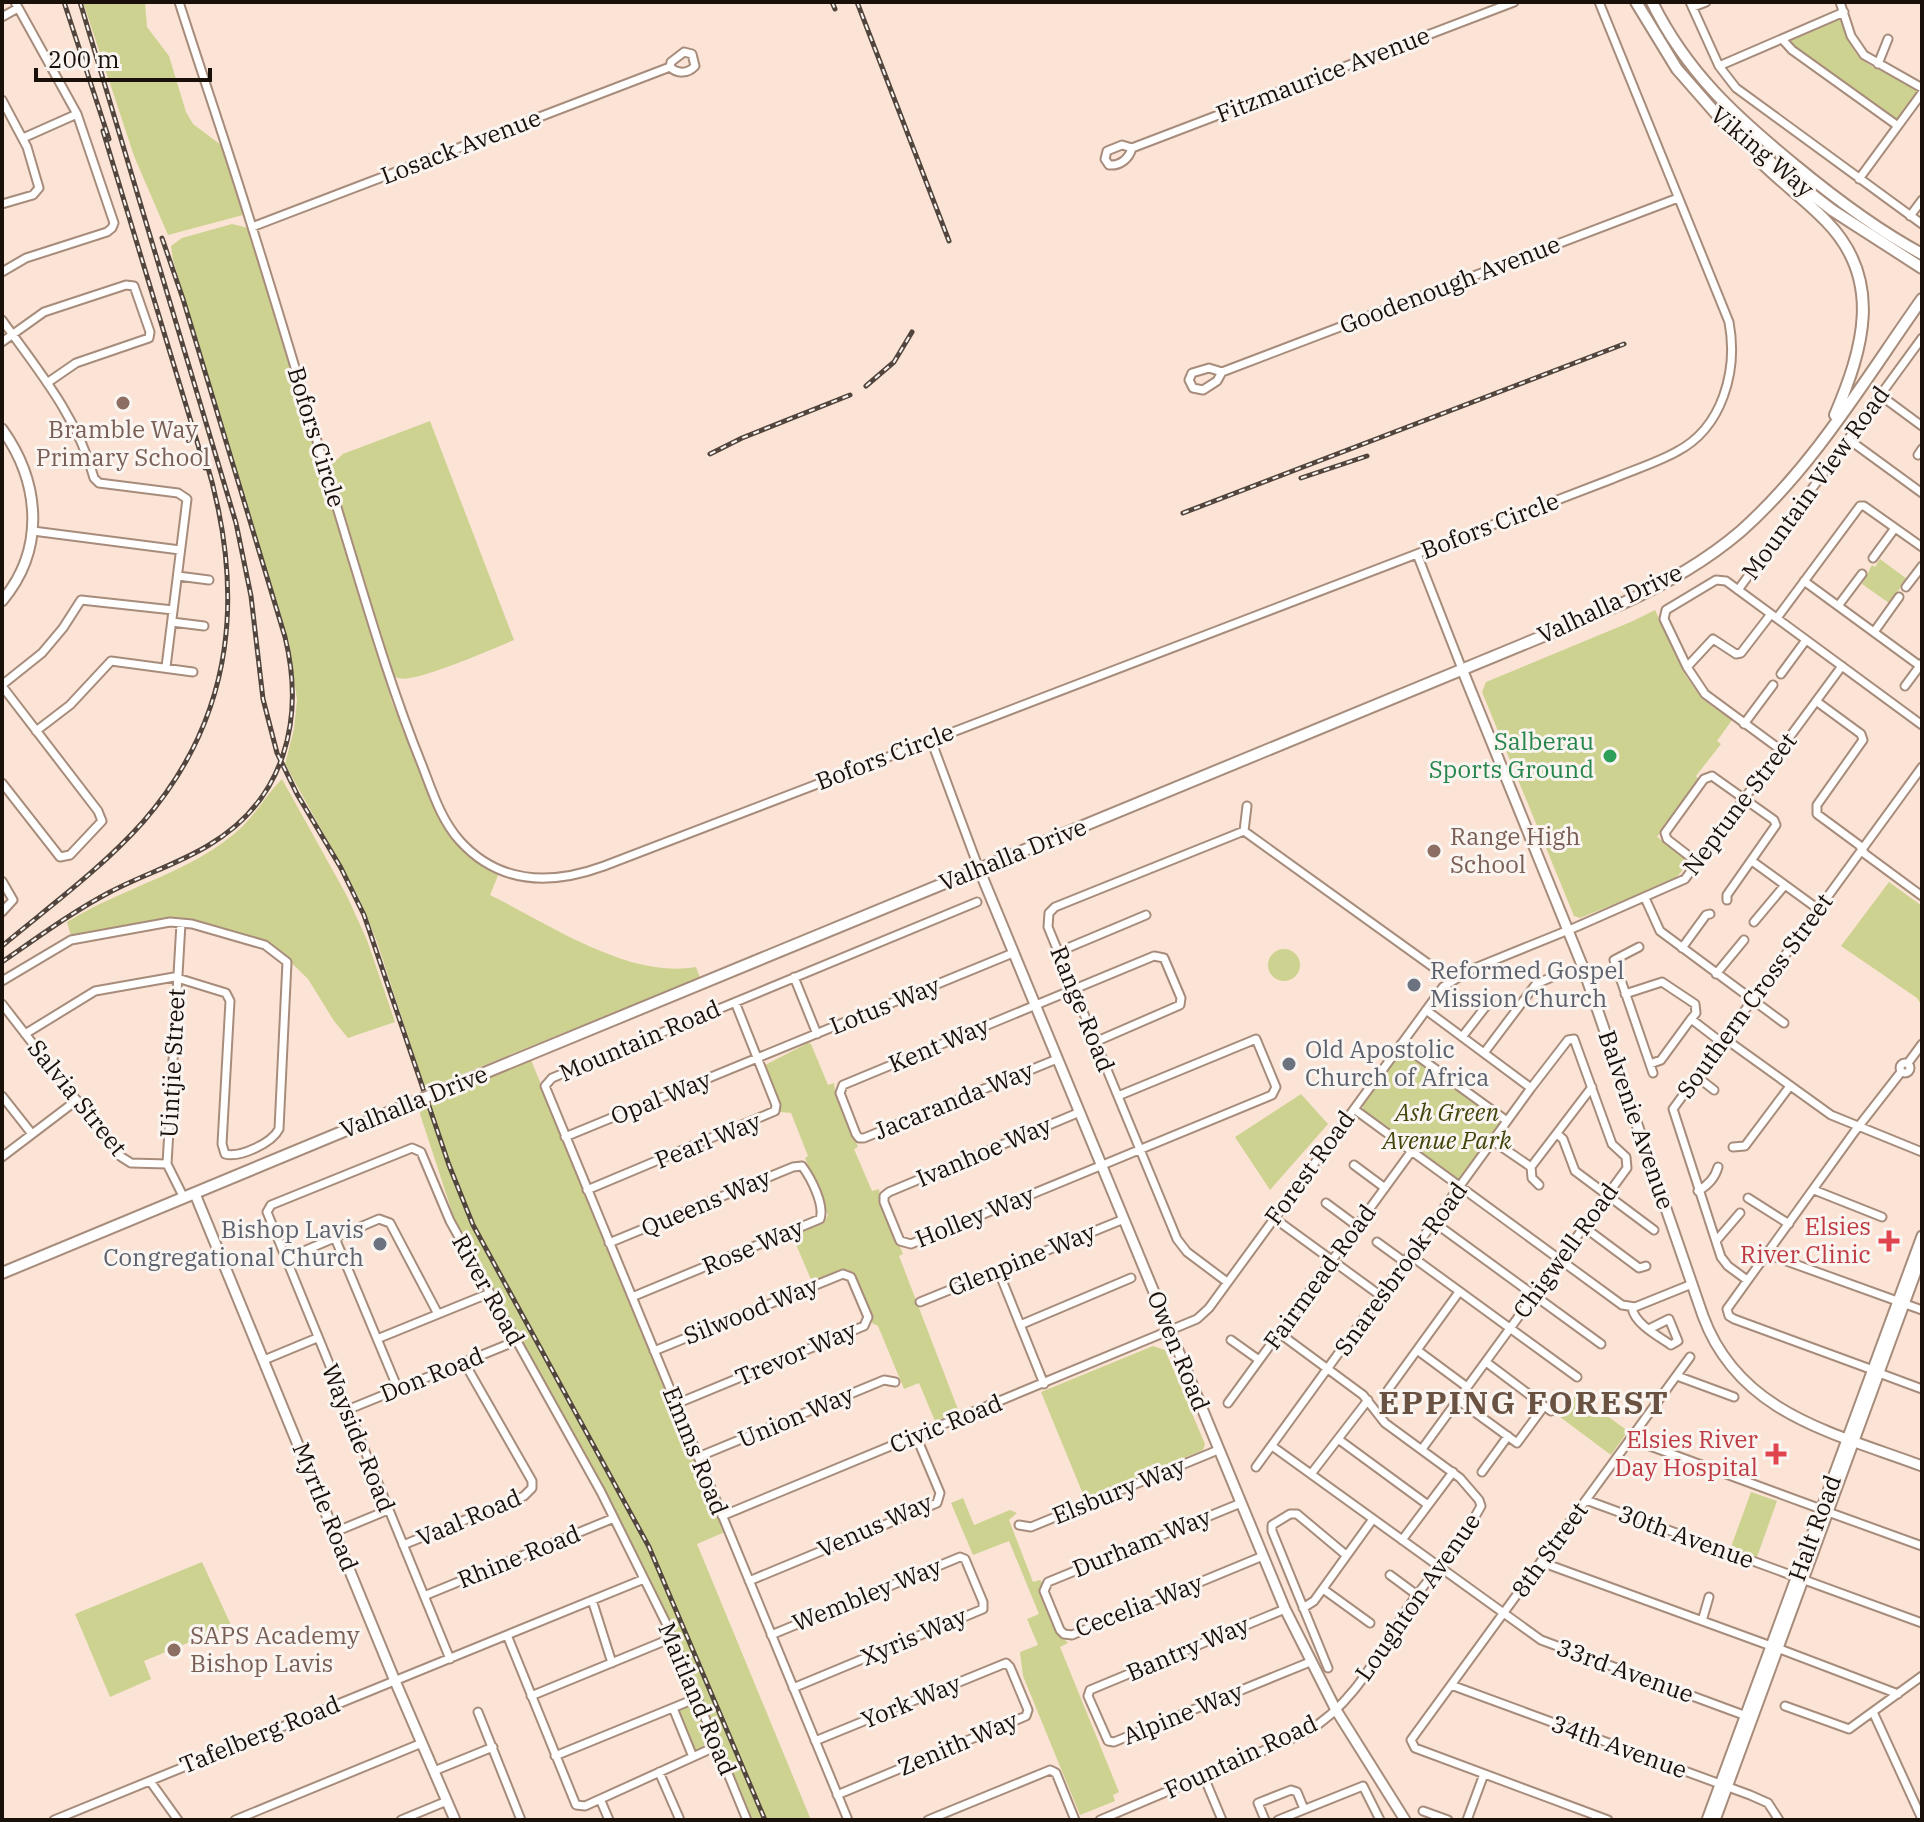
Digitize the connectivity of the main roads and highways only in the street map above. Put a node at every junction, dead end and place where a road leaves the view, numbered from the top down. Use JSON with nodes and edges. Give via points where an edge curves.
{"nodes":[{"id":1,"x":1636,"y":2,"type":"edge"},
{"id":2,"x":1652,"y":2,"type":"edge"},
{"id":3,"x":1733,"y":133,"type":"junction"},
{"id":4,"x":1922,"y":254,"type":"edge"},
{"id":5,"x":1922,"y":268,"type":"edge"},
{"id":6,"x":1922,"y":299,"type":"edge"},
{"id":7,"x":1821,"y":442,"type":"junction"},
{"id":8,"x":3,"y":1270,"type":"edge"}],
"edges":[{"from":1,"to":3,"type":"main road","name":"Viking Way","via":[[1677,69]]},
{"from":2,"to":4,"type":"main road","name":"Viking Way","via":[[1679,51],[1736,115],[1853,211]]},
{"from":3,"to":5,"type":"main road","name":"Viking Way","via":[[1832,210]]},
{"from":3,"to":7,"type":"main road","via":[[1828,222],[1859,279],[1861,341]]},
{"from":6,"to":7,"type":"main road","name":"Valhalla Drive"},
{"from":7,"to":8,"type":"main road","name":"Valhalla Drive","bridge":true,"via":[[1789,482],[1727,542],[1621,604]]}]}
